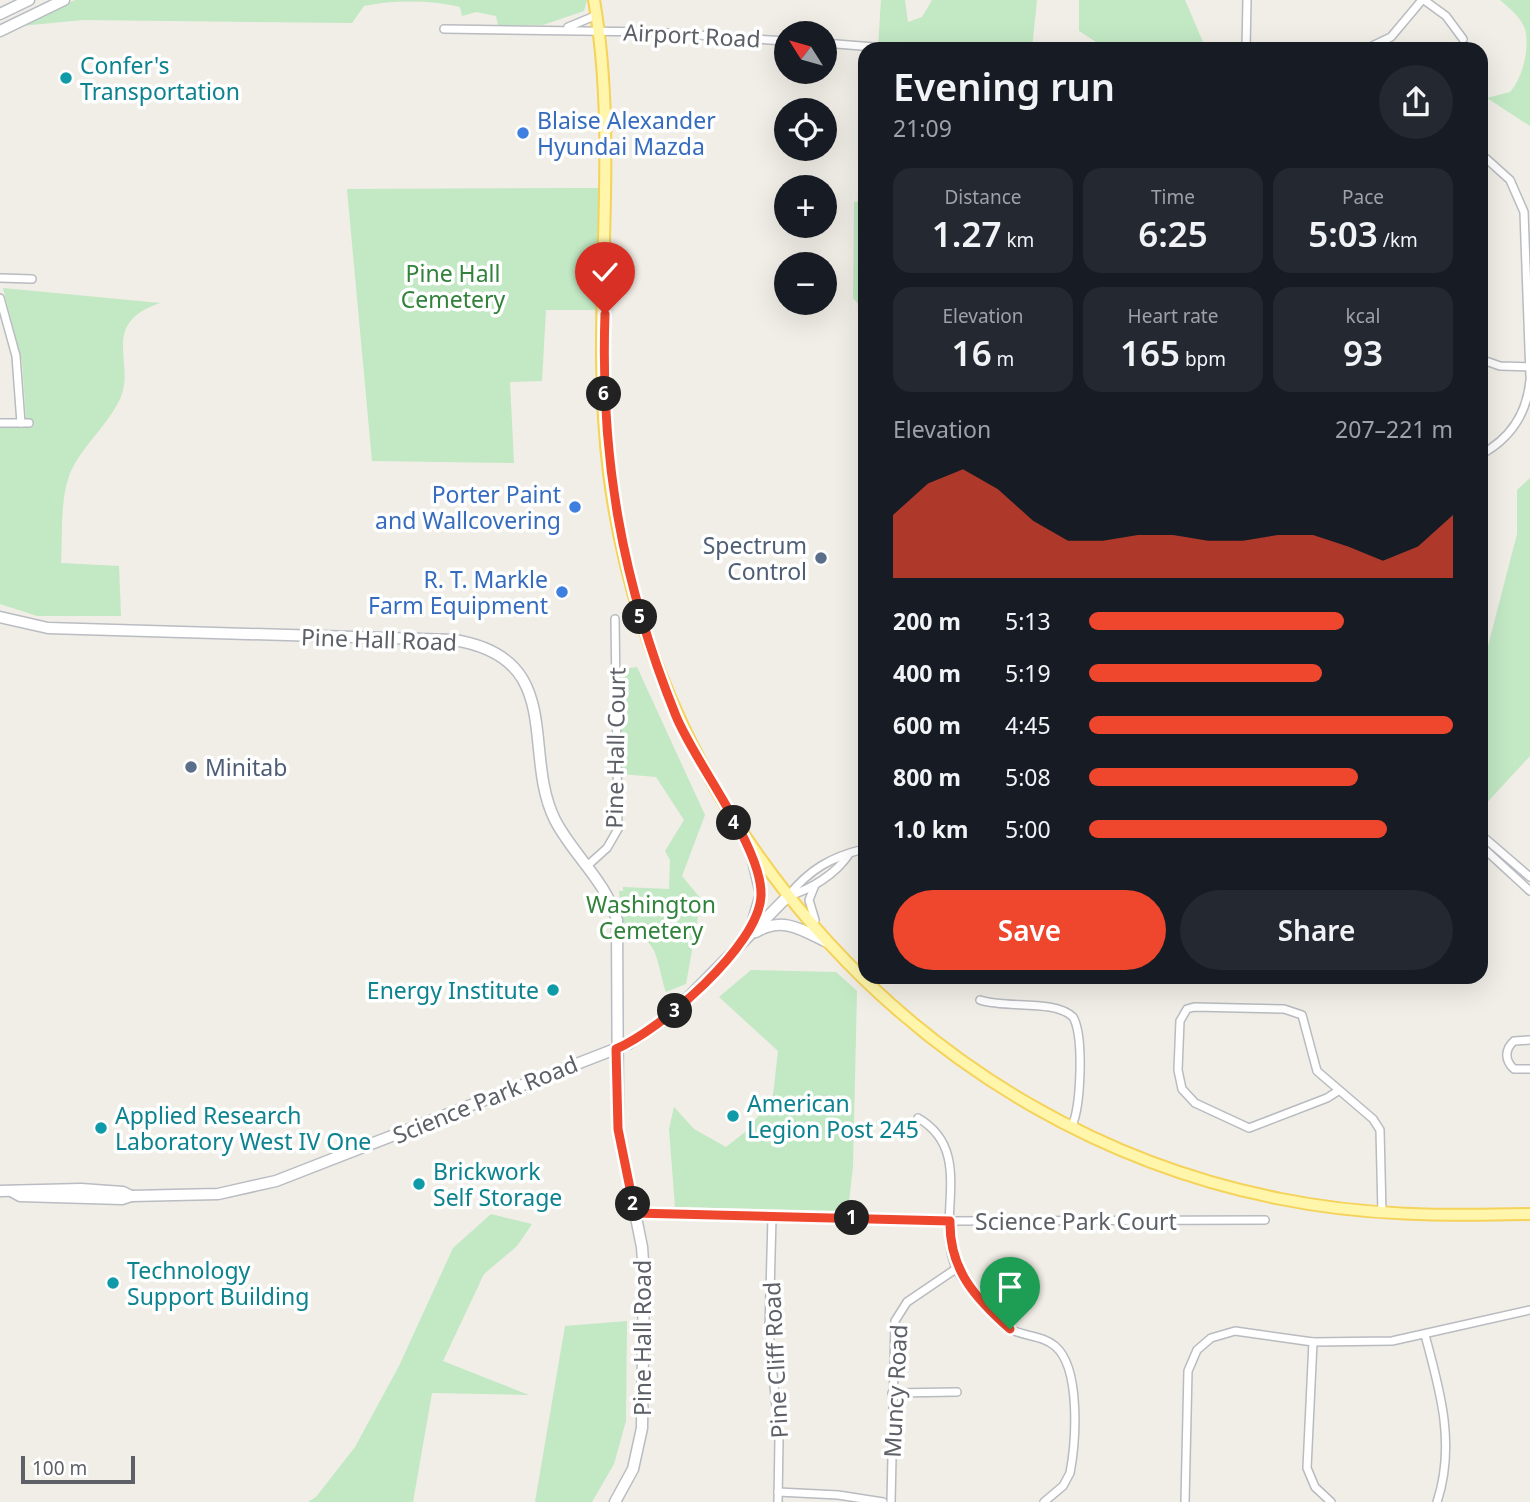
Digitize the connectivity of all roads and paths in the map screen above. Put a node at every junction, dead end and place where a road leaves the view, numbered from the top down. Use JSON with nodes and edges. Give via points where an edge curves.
{"nodes":[{"id":1,"x":29,"y":0,"type":"edge"},
{"id":2,"x":64,"y":0,"type":"edge"},
{"id":3,"x":594,"y":0,"type":"edge"},
{"id":4,"x":1247,"y":0,"type":"edge"},
{"id":5,"x":1423,"y":0,"type":"edge"},
{"id":6,"x":0,"y":14,"type":"edge"},
{"id":7,"x":597,"y":15,"type":"junction"},
{"id":8,"x":444,"y":29,"type":"dead end"},
{"id":9,"x":565,"y":29,"type":"junction"},
{"id":10,"x":598,"y":30,"type":"junction"},
{"id":11,"x":0,"y":31,"type":"edge"},
{"id":12,"x":1463,"y":38,"type":"dead end"},
{"id":13,"x":774,"y":40,"type":"edge"},
{"id":14,"x":1246,"y":42,"type":"edge"},
{"id":15,"x":1381,"y":42,"type":"edge"},
{"id":16,"x":837,"y":44,"type":"edge"},
{"id":17,"x":858,"y":46,"type":"edge"},
{"id":18,"x":1488,"y":160,"type":"edge"},
{"id":19,"x":0,"y":278,"type":"edge"},
{"id":20,"x":32,"y":279,"type":"dead end"},
{"id":21,"x":0,"y":298,"type":"edge"},
{"id":22,"x":1488,"y":362,"type":"edge"},
{"id":23,"x":1530,"y":368,"type":"edge"},
{"id":24,"x":1530,"y":378,"type":"edge"},
{"id":25,"x":0,"y":423,"type":"edge"},
{"id":26,"x":1488,"y":450,"type":"edge"},
{"id":27,"x":0,"y":617,"type":"edge"},
{"id":28,"x":615,"y":618,"type":"dead end"},
{"id":29,"x":1488,"y":841,"type":"edge"},
{"id":30,"x":750,"y":848,"type":"junction"},
{"id":31,"x":858,"y":851,"type":"edge"},
{"id":32,"x":1488,"y":852,"type":"edge"},
{"id":33,"x":849,"y":853,"type":"junction"},
{"id":34,"x":587,"y":866,"type":"junction"},
{"id":35,"x":1530,"y":877,"type":"edge"},
{"id":36,"x":816,"y":882,"type":"junction"},
{"id":37,"x":1530,"y":891,"type":"edge"},
{"id":38,"x":788,"y":897,"type":"junction"},
{"id":39,"x":744,"y":941,"type":"junction"},
{"id":40,"x":827,"y":942,"type":"junction"},
{"id":41,"x":858,"y":974,"type":"edge"},
{"id":42,"x":867,"y":984,"type":"edge"},
{"id":43,"x":980,"y":1000,"type":"dead end"},
{"id":44,"x":1530,"y":1040,"type":"edge"},
{"id":45,"x":616,"y":1049,"type":"junction"},
{"id":46,"x":1530,"y":1069,"type":"edge"},
{"id":47,"x":1338,"y":1091,"type":"junction"},
{"id":48,"x":918,"y":1118,"type":"dead end"},
{"id":49,"x":1072,"y":1127,"type":"junction"},
{"id":50,"x":5,"y":1191,"type":"edge"},
{"id":51,"x":635,"y":1213,"type":"junction"},
{"id":52,"x":1382,"y":1213,"type":"junction"},
{"id":53,"x":1530,"y":1214,"type":"edge"},
{"id":54,"x":772,"y":1217,"type":"junction"},
{"id":55,"x":1265,"y":1220,"type":"dead end"},
{"id":56,"x":950,"y":1221,"type":"junction"},
{"id":57,"x":957,"y":1268,"type":"junction"},
{"id":58,"x":1530,"y":1310,"type":"edge"},
{"id":59,"x":1424,"y":1335,"type":"junction"},
{"id":60,"x":1313,"y":1342,"type":"junction"},
{"id":61,"x":892,"y":1392,"type":"junction"},
{"id":62,"x":957,"y":1392,"type":"dead end"},
{"id":63,"x":778,"y":1492,"type":"junction"},
{"id":64,"x":615,"y":1502,"type":"edge"},
{"id":65,"x":778,"y":1502,"type":"edge"},
{"id":66,"x":883,"y":1502,"type":"edge"},
{"id":67,"x":891,"y":1502,"type":"edge"},
{"id":68,"x":1044,"y":1502,"type":"edge"},
{"id":69,"x":1185,"y":1502,"type":"edge"},
{"id":70,"x":1331,"y":1502,"type":"edge"},
{"id":71,"x":1437,"y":1502,"type":"edge"}],
"edges":[{"from":1,"to":6,"type":"street"},
{"from":2,"to":11,"type":"street"},
{"from":3,"to":7,"type":"main road"},
{"from":4,"to":14,"type":"street"},
{"from":5,"to":12,"type":"street","via":[[1446,16]]},
{"from":5,"to":15,"type":"street","via":[[1391,37]]},
{"from":7,"to":9,"type":"street"},
{"from":7,"to":10,"type":"main road"},
{"from":8,"to":9,"type":"street","name":"Airport Road"},
{"from":9,"to":10,"type":"street","name":"Airport Road"},
{"from":10,"to":13,"type":"street","name":"Airport Road"},
{"from":10,"to":30,"type":"main road","via":[[606,165],[604,406],[618,525],[641,621],[678,721]]},
{"from":16,"to":17,"type":"street"},
{"from":18,"to":23,"type":"street","via":[[1510,180],[1522,205]]},
{"from":19,"to":20,"type":"street"},
{"from":21,"to":25,"type":"street","via":[[16,356],[25,423]]},
{"from":22,"to":23,"type":"street"},
{"from":23,"to":24,"type":"street"},
{"from":24,"to":26,"type":"street","via":[[1525,408],[1513,429]]},
{"from":27,"to":34,"type":"street","name":"Pine Hall Road","via":[[48,628],[454,640],[484,649],[512,669],[530,694],[549,804],[558,826]]},
{"from":28,"to":34,"type":"street","name":"Pine Hall Court","via":[[618,830]]},
{"from":29,"to":35,"type":"street"},
{"from":30,"to":38,"type":"main road"},
{"from":30,"to":39,"type":"street","via":[[761,894]]},
{"from":31,"to":33,"type":"street"},
{"from":32,"to":37,"type":"street"},
{"from":33,"to":36,"type":"street","via":[[843,863]]},
{"from":33,"to":38,"type":"street","via":[[837,855],[799,882]]},
{"from":34,"to":45,"type":"street","name":"Pine Hall Road","via":[[617,920]]},
{"from":36,"to":38,"type":"street"},
{"from":36,"to":40,"type":"street","via":[[810,907]]},
{"from":38,"to":39,"type":"street","name":"Science Park Road"},
{"from":38,"to":40,"type":"main road"},
{"from":39,"to":40,"type":"street","via":[[767,927],[786,924]]},
{"from":39,"to":45,"type":"street","name":"Science Park Road","via":[[671,1015]]},
{"from":40,"to":41,"type":"main road"},
{"from":42,"to":49,"type":"main road","via":[[965,1063]]},
{"from":43,"to":49,"type":"street","via":[[1002,1006],[1058,1007],[1073,1017],[1079,1034],[1078,1100]]},
{"from":44,"to":46,"type":"street","via":[[1514,1041],[1507,1053],[1514,1069]]},
{"from":45,"to":50,"type":"street","name":"Science Park Road","via":[[258,1187],[202,1196],[122,1199],[20,1196]]},
{"from":45,"to":51,"type":"street","name":"Pine Hall Road","via":[[618,1129]]},
{"from":47,"to":47,"type":"street","via":[[1314,1067],[1306,1022],[1298,1012],[1194,1007],[1181,1018],[1178,1070],[1182,1089],[1195,1103],[1241,1126],[1261,1125]]},
{"from":47,"to":52,"type":"street","via":[[1380,1130]]},
{"from":48,"to":56,"type":"street","via":[[937,1134],[950,1159]]},
{"from":49,"to":52,"type":"main road","via":[[1208,1181],[1280,1199]]},
{"from":51,"to":54,"type":"street","name":"Science Park Court"},
{"from":51,"to":64,"type":"street","name":"Pine Hall Road","via":[[644,1271],[642,1428],[633,1469]]},
{"from":52,"to":53,"type":"main road"},
{"from":54,"to":56,"type":"street","name":"Science Park Court"},
{"from":54,"to":63,"type":"street","name":"Pine Cliff Road","via":[[769,1331],[778,1429]]},
{"from":55,"to":56,"type":"street","name":"Science Park Court"},
{"from":56,"to":57,"type":"street"},
{"from":57,"to":61,"type":"street","name":"Muncy Road","via":[[913,1297],[898,1314]]},
{"from":57,"to":68,"type":"street","via":[[1010,1329],[1056,1346],[1072,1372],[1070,1473]]},
{"from":58,"to":59,"type":"street"},
{"from":59,"to":60,"type":"street"},
{"from":59,"to":71,"type":"street","via":[[1447,1432],[1445,1474]]},
{"from":60,"to":69,"type":"street","via":[[1229,1331],[1197,1350],[1187,1378]]},
{"from":60,"to":70,"type":"street","via":[[1307,1468],[1315,1487]]},
{"from":61,"to":62,"type":"street"},
{"from":61,"to":67,"type":"street","name":"Muncy Road"},
{"from":63,"to":65,"type":"street","name":"Pine Cliff Road"},
{"from":63,"to":66,"type":"street"}]}
